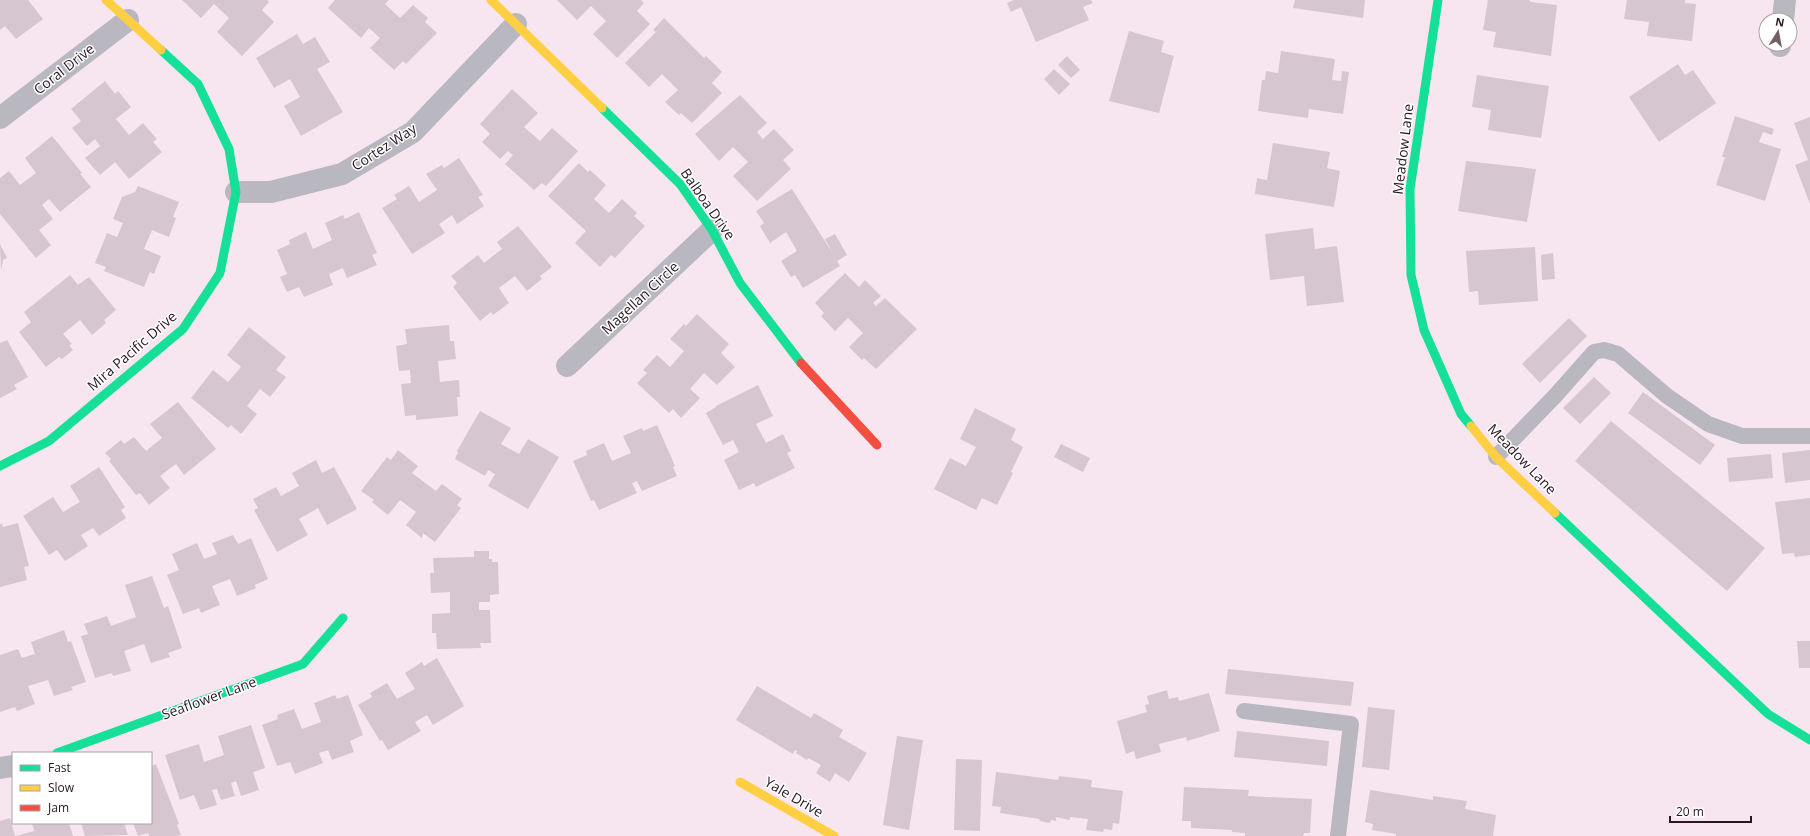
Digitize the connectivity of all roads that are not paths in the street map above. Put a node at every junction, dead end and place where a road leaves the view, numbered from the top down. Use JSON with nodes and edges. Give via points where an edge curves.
{"nodes":[{"id":1,"x":106,"y":0,"type":"edge"},
{"id":2,"x":491,"y":0,"type":"edge"},
{"id":3,"x":1438,"y":0,"type":"edge"},
{"id":4,"x":1785,"y":0,"type":"edge"},
{"id":5,"x":1784,"y":12,"type":"edge"},
{"id":6,"x":128,"y":20,"type":"junction"},
{"id":7,"x":516,"y":24,"type":"junction"},
{"id":8,"x":0,"y":118,"type":"edge"},
{"id":9,"x":236,"y":192,"type":"junction"},
{"id":10,"x":712,"y":230,"type":"junction"},
{"id":11,"x":567,"y":366,"type":"dead end"},
{"id":12,"x":1810,"y":436,"type":"edge"},
{"id":13,"x":877,"y":444,"type":"dead end"},
{"id":14,"x":1496,"y":457,"type":"junction"},
{"id":15,"x":0,"y":466,"type":"edge"},
{"id":16,"x":343,"y":618,"type":"dead end"},
{"id":17,"x":1244,"y":711,"type":"dead end"},
{"id":18,"x":1810,"y":740,"type":"edge"},
{"id":19,"x":60,"y":752,"type":"edge"},
{"id":20,"x":12,"y":766,"type":"edge"},
{"id":21,"x":0,"y":768,"type":"edge"},
{"id":22,"x":740,"y":782,"type":"dead end"},
{"id":23,"x":834,"y":836,"type":"edge"},
{"id":24,"x":1338,"y":836,"type":"edge"}],
"edges":[{"from":1,"to":6,"type":"street","name":"Mira Pacific Drive"},
{"from":2,"to":7,"type":"street","name":"Balboa Drive"},
{"from":3,"to":14,"type":"street","name":"Meadow Lane","via":[[1410,189],[1411,275],[1424,330],[1461,414]]},
{"from":4,"to":5,"type":"street"},
{"from":6,"to":8,"type":"street","name":"Coral Drive"},
{"from":6,"to":9,"type":"street","name":"Mira Pacific Drive","via":[[198,84],[229,149]]},
{"from":7,"to":9,"type":"street","name":"Cortez Way","via":[[413,132],[342,174],[271,192]]},
{"from":7,"to":10,"type":"street","name":"Balboa Drive","via":[[680,184]]},
{"from":9,"to":15,"type":"street","name":"Mira Pacific Drive","via":[[220,273],[183,329],[49,441]]},
{"from":10,"to":11,"type":"street","name":"Magellan Circle"},
{"from":10,"to":13,"type":"street","name":"Balboa Drive","via":[[740,283],[808,373]]},
{"from":12,"to":14,"type":"lane","via":[[1742,436],[1708,424],[1667,396],[1618,354],[1604,350],[1594,352]]},
{"from":14,"to":18,"type":"street","name":"Meadow Lane","via":[[1768,714]]},
{"from":16,"to":19,"type":"street","name":"Seaflower Lane","via":[[303,664]]},
{"from":17,"to":24,"type":"lane","via":[[1351,724]]},
{"from":20,"to":21,"type":"street"},
{"from":22,"to":23,"type":"street","name":"Yale Drive"}]}
